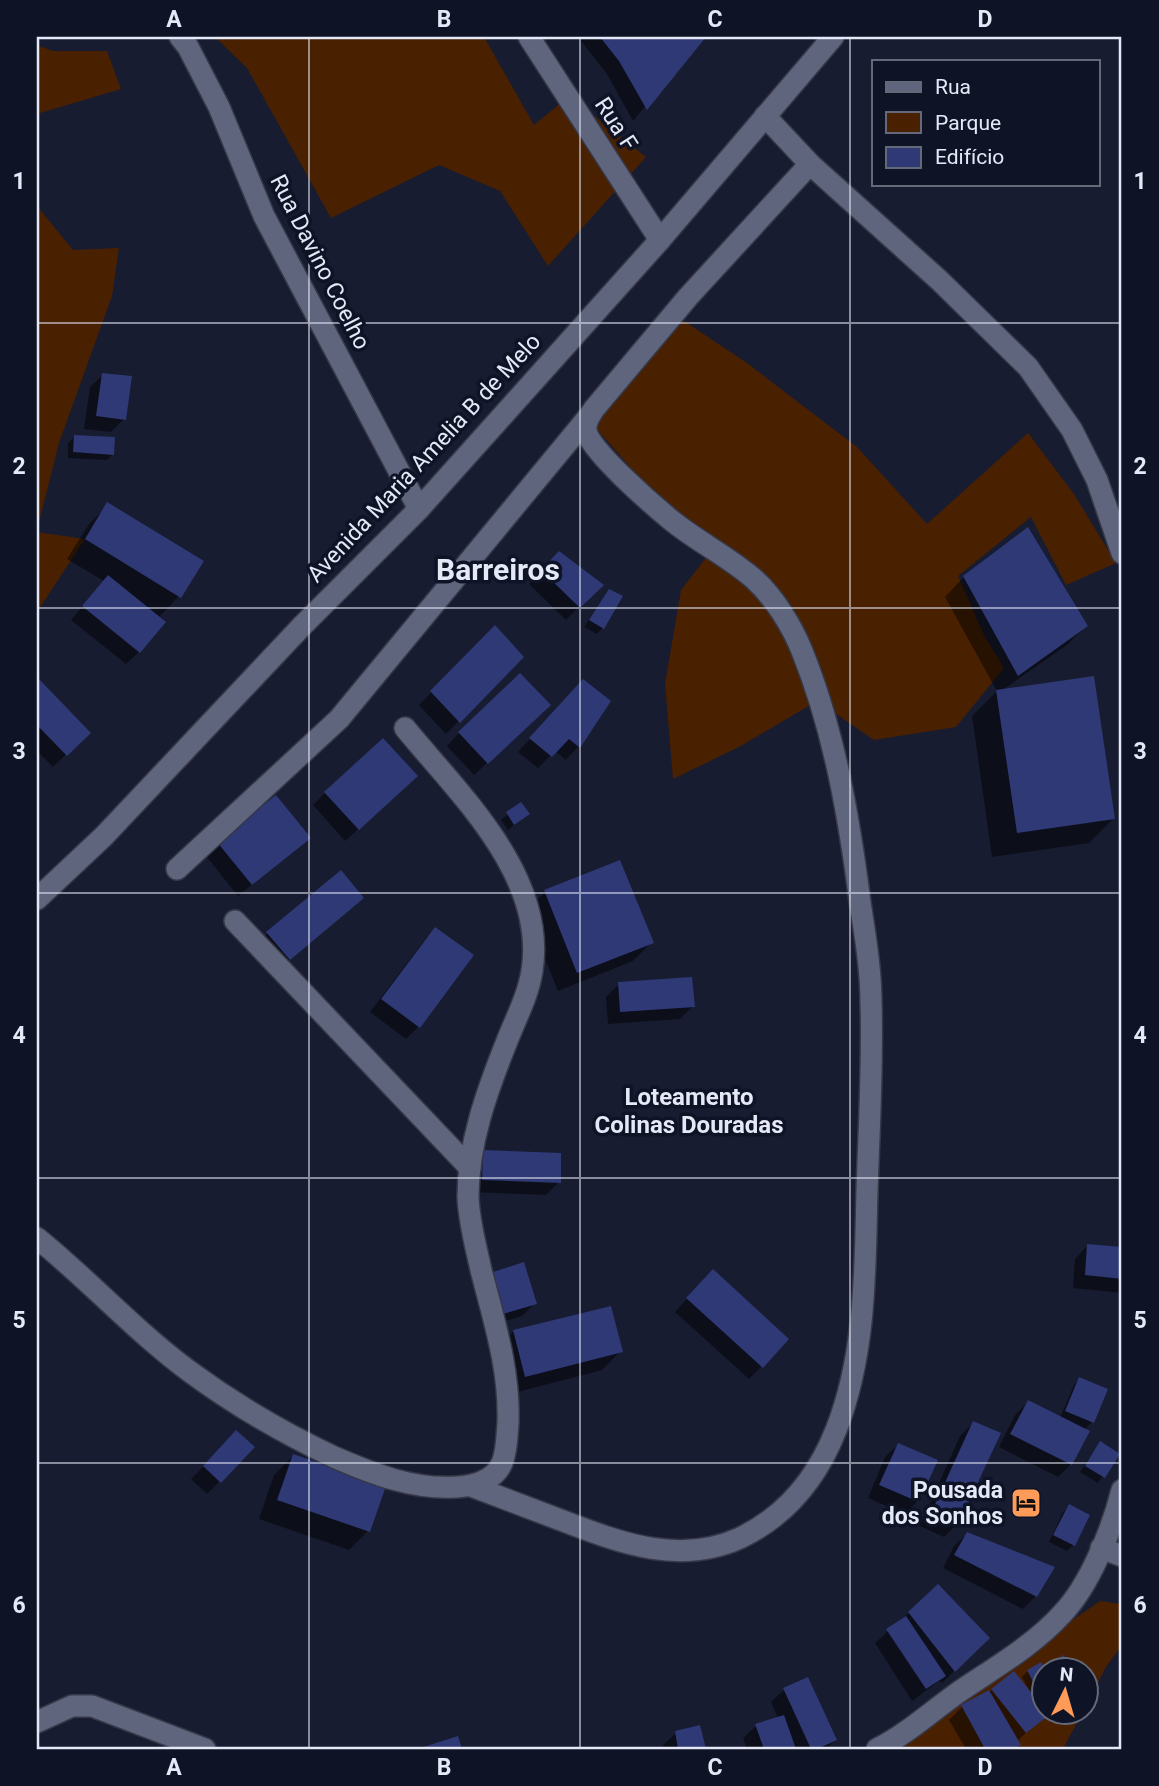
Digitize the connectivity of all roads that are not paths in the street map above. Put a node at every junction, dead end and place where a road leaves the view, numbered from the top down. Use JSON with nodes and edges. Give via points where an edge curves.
{"nodes":[{"id":1,"x":180,"y":37,"type":"edge"},
{"id":2,"x":529,"y":37,"type":"edge"},
{"id":3,"x":833,"y":37,"type":"edge"},
{"id":4,"x":765,"y":116,"type":"junction"},
{"id":5,"x":810,"y":164,"type":"junction"},
{"id":6,"x":660,"y":240,"type":"junction"},
{"id":7,"x":590,"y":415,"type":"junction"},
{"id":8,"x":419,"y":509,"type":"junction"},
{"id":9,"x":1122,"y":553,"type":"edge"},
{"id":10,"x":405,"y":728,"type":"dead end"},
{"id":11,"x":177,"y":869,"type":"dead end"},
{"id":12,"x":37,"y":899,"type":"edge"},
{"id":13,"x":235,"y":920,"type":"dead end"},
{"id":14,"x":470,"y":1168,"type":"junction"},
{"id":15,"x":37,"y":1238,"type":"edge"},
{"id":16,"x":471,"y":1486,"type":"junction"},
{"id":17,"x":1122,"y":1490,"type":"edge"},
{"id":18,"x":1101,"y":1548,"type":"junction"},
{"id":19,"x":1122,"y":1556,"type":"edge"},
{"id":20,"x":37,"y":1722,"type":"edge"},
{"id":21,"x":205,"y":1749,"type":"edge"},
{"id":22,"x":877,"y":1749,"type":"edge"}],
"edges":[{"from":1,"to":8,"type":"street","name":"Rua Davino Coelho","via":[[219,107],[264,216]]},
{"from":2,"to":6,"type":"street","name":"Rua F"},
{"from":3,"to":4,"type":"street","name":"Avenida Maria Amelia B de Melo"},
{"from":4,"to":5,"type":"street"},
{"from":4,"to":6,"type":"street","name":"Avenida Maria Amelia B de Melo"},
{"from":5,"to":7,"type":"street","via":[[688,297]]},
{"from":5,"to":9,"type":"street","via":[[1028,367],[1072,430],[1097,480]]},
{"from":6,"to":8,"type":"street","name":"Avenida Maria Amelia B de Melo"},
{"from":7,"to":11,"type":"street","via":[[339,719]]},
{"from":7,"to":16,"type":"street","via":[[587,435],[607,460],[672,521],[756,581],[772,599],[801,648],[830,737],[853,846],[872,1000],[865,1290],[848,1393],[836,1431],[797,1497],[754,1531],[699,1551],[662,1551],[622,1543]]},
{"from":8,"to":12,"type":"street","name":"Avenida Maria Amelia B de Melo","via":[[104,836]]},
{"from":10,"to":14,"type":"street","via":[[501,846],[530,915],[533,947],[527,992],[485,1096]]},
{"from":13,"to":14,"type":"street"},
{"from":14,"to":16,"type":"street","via":[[468,1205],[509,1402],[502,1464]]},
{"from":15,"to":16,"type":"street","via":[[187,1370],[253,1415],[296,1439],[397,1481],[438,1489]]},
{"from":17,"to":18,"type":"street"},
{"from":18,"to":19,"type":"street"},
{"from":18,"to":22,"type":"street","via":[[1074,1600],[1041,1634]]},
{"from":20,"to":21,"type":"street","via":[[72,1706],[92,1706]]}]}
